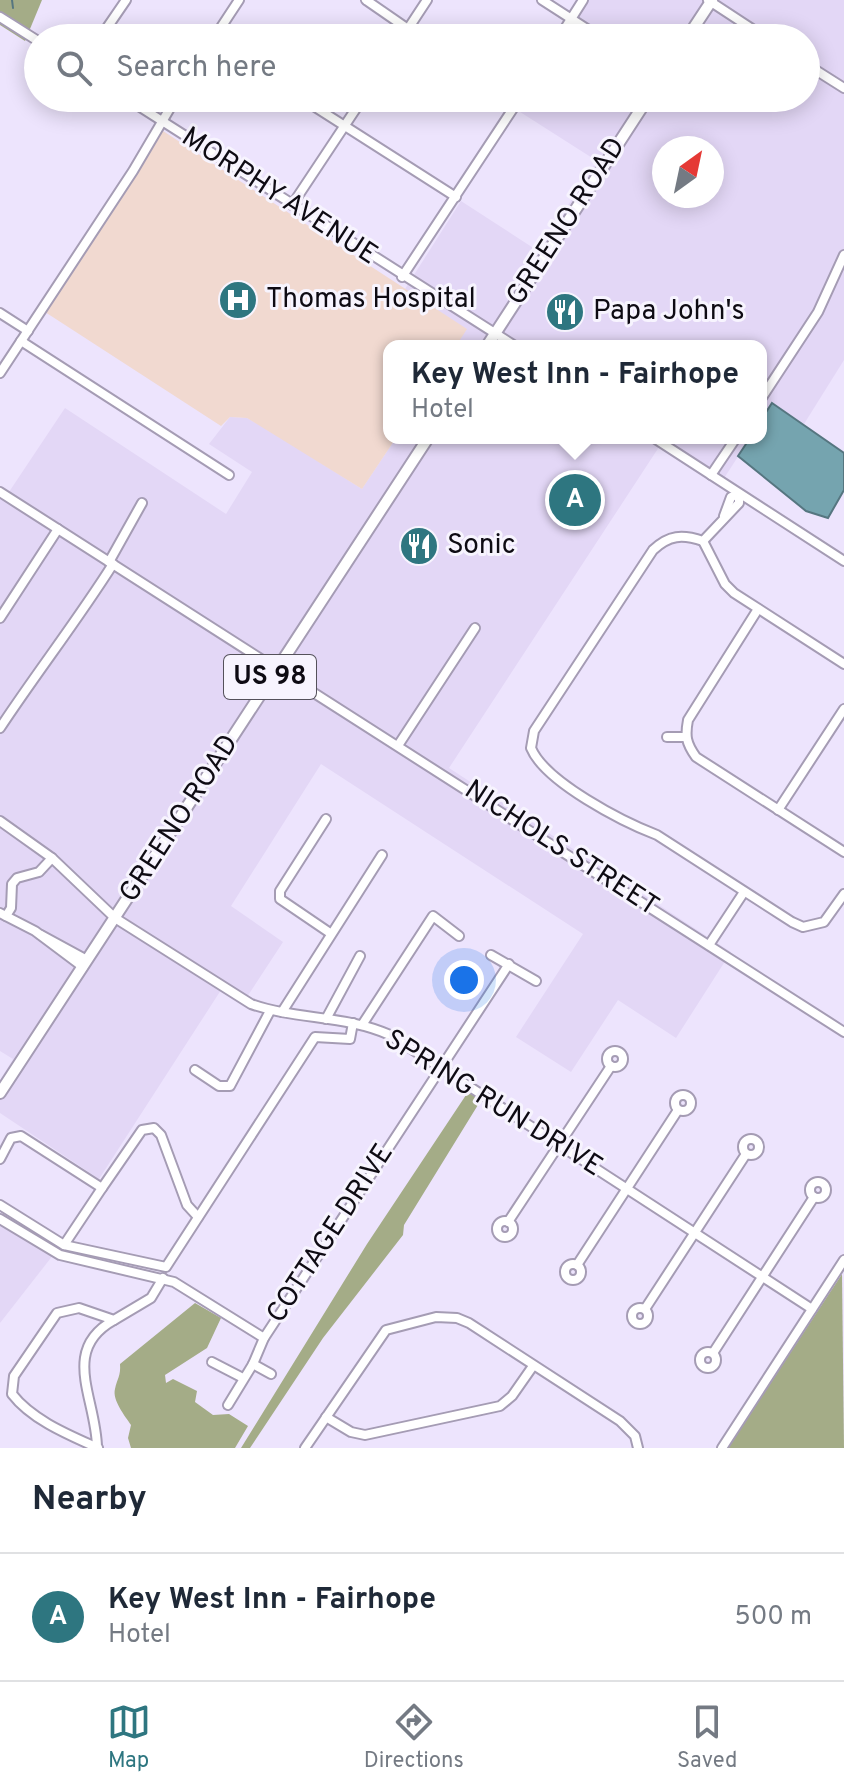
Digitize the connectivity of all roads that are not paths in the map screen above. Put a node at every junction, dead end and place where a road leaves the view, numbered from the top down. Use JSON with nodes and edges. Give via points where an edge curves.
{"nodes":[{"id":1,"x":126,"y":0,"type":"edge"},
{"id":2,"x":239,"y":0,"type":"edge"},
{"id":3,"x":366,"y":0,"type":"edge"},
{"id":4,"x":427,"y":0,"type":"edge"},
{"id":5,"x":542,"y":0,"type":"edge"},
{"id":6,"x":583,"y":0,"type":"edge"},
{"id":7,"x":710,"y":1,"type":"edge"},
{"id":8,"x":0,"y":17,"type":"edge"},
{"id":9,"x":571,"y":19,"type":"junction"},
{"id":10,"x":110,"y":24,"type":"edge"},
{"id":11,"x":223,"y":24,"type":"edge"},
{"id":12,"x":401,"y":24,"type":"edge"},
{"id":13,"x":411,"y":24,"type":"edge"},
{"id":14,"x":568,"y":24,"type":"edge"},
{"id":15,"x":579,"y":24,"type":"edge"},
{"id":16,"x":696,"y":24,"type":"edge"},
{"id":17,"x":745,"y":24,"type":"edge"},
{"id":18,"x":24,"y":32,"type":"edge"},
{"id":19,"x":820,"y":73,"type":"edge"},
{"id":20,"x":844,"y":88,"type":"edge"},
{"id":21,"x":147,"y":112,"type":"edge"},
{"id":22,"x":168,"y":112,"type":"edge"},
{"id":23,"x":323,"y":112,"type":"edge"},
{"id":24,"x":354,"y":112,"type":"edge"},
{"id":25,"x":509,"y":112,"type":"edge"},
{"id":26,"x":639,"y":112,"type":"edge"},
{"id":27,"x":162,"y":122,"type":"junction"},
{"id":28,"x":345,"y":126,"type":"junction"},
{"id":29,"x":456,"y":197,"type":"junction"},
{"id":30,"x":292,"y":205,"type":"junction"},
{"id":31,"x":844,"y":255,"type":"edge"},
{"id":32,"x":402,"y":277,"type":"junction"},
{"id":33,"x":0,"y":313,"type":"edge"},
{"id":34,"x":28,"y":331,"type":"junction"},
{"id":35,"x":495,"y":333,"type":"junction"},
{"id":36,"x":491,"y":340,"type":"edge"},
{"id":37,"x":506,"y":340,"type":"edge"},
{"id":38,"x":21,"y":341,"type":"junction"},
{"id":39,"x":0,"y":373,"type":"edge"},
{"id":40,"x":767,"y":390,"type":"edge"},
{"id":41,"x":424,"y":444,"type":"edge"},
{"id":42,"x":663,"y":444,"type":"edge"},
{"id":43,"x":732,"y":444,"type":"edge"},
{"id":44,"x":229,"y":475,"type":"dead end"},
{"id":45,"x":711,"y":475,"type":"junction"},
{"id":46,"x":0,"y":492,"type":"edge"},
{"id":47,"x":739,"y":494,"type":"junction"},
{"id":48,"x":142,"y":503,"type":"dead end"},
{"id":49,"x":58,"y":529,"type":"junction"},
{"id":50,"x":703,"y":541,"type":"junction"},
{"id":51,"x":844,"y":561,"type":"edge"},
{"id":52,"x":111,"y":563,"type":"junction"},
{"id":53,"x":758,"y":609,"type":"junction"},
{"id":54,"x":0,"y":618,"type":"edge"},
{"id":55,"x":475,"y":628,"type":"dead end"},
{"id":56,"x":844,"y":664,"type":"edge"},
{"id":57,"x":277,"y":667,"type":"junction"},
{"id":58,"x":844,"y":709,"type":"edge"},
{"id":59,"x":0,"y":728,"type":"edge"},
{"id":60,"x":667,"y":737,"type":"dead end"},
{"id":61,"x":685,"y":737,"type":"junction"},
{"id":62,"x":399,"y":744,"type":"junction"},
{"id":63,"x":778,"y":810,"type":"junction"},
{"id":64,"x":326,"y":819,"type":"dead end"},
{"id":65,"x":0,"y":821,"type":"edge"},
{"id":66,"x":844,"y":852,"type":"edge"},
{"id":67,"x":382,"y":855,"type":"dead end"},
{"id":68,"x":52,"y":858,"type":"junction"},
{"id":69,"x":744,"y":892,"type":"junction"},
{"id":70,"x":844,"y":894,"type":"edge"},
{"id":71,"x":3,"y":915,"type":"edge"},
{"id":72,"x":115,"y":918,"type":"junction"},
{"id":73,"x":330,"y":933,"type":"junction"},
{"id":74,"x":459,"y":936,"type":"dead end"},
{"id":75,"x":709,"y":945,"type":"junction"},
{"id":76,"x":491,"y":955,"type":"dead end"},
{"id":77,"x":360,"y":956,"type":"dead end"},
{"id":78,"x":85,"y":964,"type":"junction"},
{"id":79,"x":509,"y":964,"type":"junction"},
{"id":80,"x":536,"y":981,"type":"dead end"},
{"id":81,"x":270,"y":1011,"type":"junction"},
{"id":82,"x":282,"y":1012,"type":"junction"},
{"id":83,"x":326,"y":1019,"type":"junction"},
{"id":84,"x":358,"y":1024,"type":"junction"},
{"id":85,"x":844,"y":1032,"type":"edge"},
{"id":86,"x":611,"y":1066,"type":"dead end"},
{"id":87,"x":440,"y":1067,"type":"junction"},
{"id":88,"x":195,"y":1070,"type":"dead end"},
{"id":89,"x":0,"y":1093,"type":"edge"},
{"id":90,"x":678,"y":1110,"type":"dead end"},
{"id":91,"x":560,"y":1145,"type":"junction"},
{"id":92,"x":1,"y":1153,"type":"edge"},
{"id":93,"x":746,"y":1154,"type":"dead end"},
{"id":94,"x":102,"y":1188,"type":"junction"},
{"id":95,"x":627,"y":1189,"type":"junction"},
{"id":96,"x":814,"y":1197,"type":"dead end"},
{"id":97,"x":0,"y":1205,"type":"edge"},
{"id":98,"x":198,"y":1217,"type":"junction"},
{"id":99,"x":0,"y":1219,"type":"edge"},
{"id":100,"x":508,"y":1222,"type":"dead end"},
{"id":101,"x":694,"y":1233,"type":"junction"},
{"id":102,"x":64,"y":1245,"type":"junction"},
{"id":103,"x":844,"y":1260,"type":"edge"},
{"id":104,"x":577,"y":1265,"type":"dead end"},
{"id":105,"x":762,"y":1276,"type":"junction"},
{"id":106,"x":163,"y":1278,"type":"junction"},
{"id":107,"x":645,"y":1309,"type":"dead end"},
{"id":108,"x":812,"y":1309,"type":"junction"},
{"id":109,"x":114,"y":1320,"type":"junction"},
{"id":110,"x":264,"y":1338,"type":"junction"},
{"id":111,"x":713,"y":1353,"type":"dead end"},
{"id":112,"x":212,"y":1362,"type":"dead end"},
{"id":113,"x":253,"y":1364,"type":"junction"},
{"id":114,"x":533,"y":1366,"type":"junction"},
{"id":115,"x":271,"y":1374,"type":"dead end"},
{"id":116,"x":243,"y":1378,"type":"junction"},
{"id":117,"x":228,"y":1405,"type":"dead end"},
{"id":118,"x":326,"y":1417,"type":"junction"},
{"id":119,"x":98,"y":1447,"type":"edge"},
{"id":120,"x":305,"y":1448,"type":"edge"},
{"id":121,"x":638,"y":1448,"type":"edge"},
{"id":122,"x":722,"y":1448,"type":"edge"}],
"edges":[{"from":1,"to":10,"type":"street"},
{"from":2,"to":11,"type":"street"},
{"from":3,"to":12,"type":"street"},
{"from":4,"to":13,"type":"street"},
{"from":5,"to":9,"type":"street"},
{"from":6,"to":9,"type":"street"},
{"from":7,"to":16,"type":"main road"},
{"from":7,"to":17,"type":"street"},
{"from":8,"to":18,"type":"street"},
{"from":9,"to":14,"type":"street"},
{"from":9,"to":15,"type":"street"},
{"from":19,"to":20,"type":"street"},
{"from":21,"to":27,"type":"street","name":"MORPHY AVENUE"},
{"from":22,"to":27,"type":"street"},
{"from":23,"to":28,"type":"street"},
{"from":24,"to":28,"type":"street"},
{"from":25,"to":29,"type":"street"},
{"from":26,"to":35,"type":"main road","name":"GREENO ROAD"},
{"from":27,"to":30,"type":"street","name":"MORPHY AVENUE"},
{"from":27,"to":34,"type":"street"},
{"from":28,"to":29,"type":"street"},
{"from":28,"to":30,"type":"street"},
{"from":29,"to":32,"type":"street"},
{"from":30,"to":32,"type":"street","name":"MORPHY AVENUE"},
{"from":31,"to":40,"type":"street","via":[[818,312]]},
{"from":32,"to":35,"type":"street","name":"MORPHY AVENUE"},
{"from":33,"to":34,"type":"street"},
{"from":34,"to":38,"type":"street"},
{"from":35,"to":36,"type":"main road","name":"GREENO ROAD"},
{"from":35,"to":37,"type":"street","name":"MORPHY AVENUE"},
{"from":38,"to":39,"type":"street"},
{"from":38,"to":44,"type":"street"},
{"from":41,"to":57,"type":"main road","name":"GREENO ROAD","number":"US 98"},
{"from":42,"to":45,"type":"street"},
{"from":43,"to":45,"type":"street"},
{"from":45,"to":47,"type":"street"},
{"from":46,"to":49,"type":"street","name":"NICHOLS STREET"},
{"from":47,"to":50,"type":"street","via":[[739,503]]},
{"from":47,"to":51,"type":"street"},
{"from":48,"to":52,"type":"street"},
{"from":49,"to":52,"type":"street","name":"NICHOLS STREET"},
{"from":49,"to":54,"type":"street"},
{"from":50,"to":53,"type":"street","via":[[725,584]]},
{"from":50,"to":69,"type":"street","via":[[678,536],[653,550],[531,738],[531,748],[544,768]]},
{"from":52,"to":57,"type":"street","name":"NICHOLS STREET"},
{"from":52,"to":59,"type":"street","via":[[65,639],[43,662]]},
{"from":53,"to":56,"type":"street"},
{"from":53,"to":61,"type":"street","via":[[688,720]]},
{"from":55,"to":62,"type":"street"},
{"from":57,"to":62,"type":"street","name":"NICHOLS STREET"},
{"from":57,"to":72,"type":"main road","name":"GREENO ROAD","number":"US 98"},
{"from":58,"to":63,"type":"street"},
{"from":60,"to":61,"type":"street"},
{"from":61,"to":63,"type":"street","via":[[696,757]]},
{"from":62,"to":75,"type":"street","name":"NICHOLS STREET"},
{"from":63,"to":66,"type":"street"},
{"from":64,"to":73,"type":"street","via":[[280,899]]},
{"from":65,"to":68,"type":"street","name":"SPRING RUN DRIVE"},
{"from":67,"to":73,"type":"street"},
{"from":68,"to":71,"type":"street","via":[[39,872],[17,878],[11,908]]},
{"from":68,"to":72,"type":"street","name":"SPRING RUN DRIVE"},
{"from":69,"to":70,"type":"street","via":[[803,927],[824,922]]},
{"from":69,"to":75,"type":"street"},
{"from":71,"to":78,"type":"street"},
{"from":72,"to":78,"type":"main road","number":"US 98"},
{"from":72,"to":81,"type":"street","name":"SPRING RUN DRIVE"},
{"from":73,"to":82,"type":"street"},
{"from":74,"to":84,"type":"street","via":[[433,916]]},
{"from":75,"to":85,"type":"street","name":"NICHOLS STREET"},
{"from":76,"to":79,"type":"street"},
{"from":77,"to":83,"type":"street"},
{"from":78,"to":89,"type":"main road","number":"US 98"},
{"from":79,"to":80,"type":"street"},
{"from":79,"to":87,"type":"street","name":"COTTAGE DRIVE"},
{"from":81,"to":82,"type":"street","name":"SPRING RUN DRIVE"},
{"from":81,"to":88,"type":"street","via":[[230,1086],[219,1086]]},
{"from":82,"to":83,"type":"street","name":"SPRING RUN DRIVE"},
{"from":83,"to":84,"type":"street","name":"SPRING RUN DRIVE"},
{"from":84,"to":87,"type":"street","name":"SPRING RUN DRIVE","via":[[390,1035]]},
{"from":84,"to":98,"type":"street","via":[[350,1039],[315,1037]]},
{"from":86,"to":91,"type":"street"},
{"from":87,"to":91,"type":"street","name":"SPRING RUN DRIVE"},
{"from":87,"to":110,"type":"street","name":"COTTAGE DRIVE"},
{"from":90,"to":95,"type":"street"},
{"from":91,"to":95,"type":"street","name":"SPRING RUN DRIVE"},
{"from":91,"to":100,"type":"street"},
{"from":92,"to":94,"type":"street","via":[[14,1136],[21,1136]]},
{"from":93,"to":101,"type":"street"},
{"from":94,"to":98,"type":"street","via":[[142,1130],[150,1127],[161,1135],[187,1205]]},
{"from":94,"to":102,"type":"street"},
{"from":95,"to":101,"type":"street","name":"SPRING RUN DRIVE"},
{"from":95,"to":104,"type":"street"},
{"from":96,"to":105,"type":"street"},
{"from":97,"to":102,"type":"street"},
{"from":98,"to":102,"type":"street","via":[[166,1267]]},
{"from":99,"to":106,"type":"street","via":[[60,1255]]},
{"from":101,"to":105,"type":"street","name":"SPRING RUN DRIVE"},
{"from":101,"to":107,"type":"street"},
{"from":103,"to":108,"type":"street"},
{"from":105,"to":108,"type":"street","name":"SPRING RUN DRIVE"},
{"from":105,"to":111,"type":"street"},
{"from":106,"to":109,"type":"street","via":[[151,1298]]},
{"from":106,"to":110,"type":"street"},
{"from":108,"to":122,"type":"street"},
{"from":109,"to":119,"type":"street","via":[[93,1334],[84,1355]]},
{"from":109,"to":119,"type":"street","via":[[79,1308],[57,1313],[10,1387],[30,1411]]},
{"from":110,"to":113,"type":"street","name":"COTTAGE DRIVE"},
{"from":112,"to":116,"type":"street"},
{"from":113,"to":115,"type":"street"},
{"from":113,"to":116,"type":"street","name":"COTTAGE DRIVE"},
{"from":114,"to":118,"type":"street","via":[[506,1402],[485,1411],[365,1435]]},
{"from":114,"to":118,"type":"street","via":[[457,1318],[407,1323],[381,1336]]},
{"from":114,"to":121,"type":"street","via":[[620,1421],[635,1436]]},
{"from":116,"to":117,"type":"street","name":"COTTAGE DRIVE"},
{"from":118,"to":120,"type":"street"}]}
